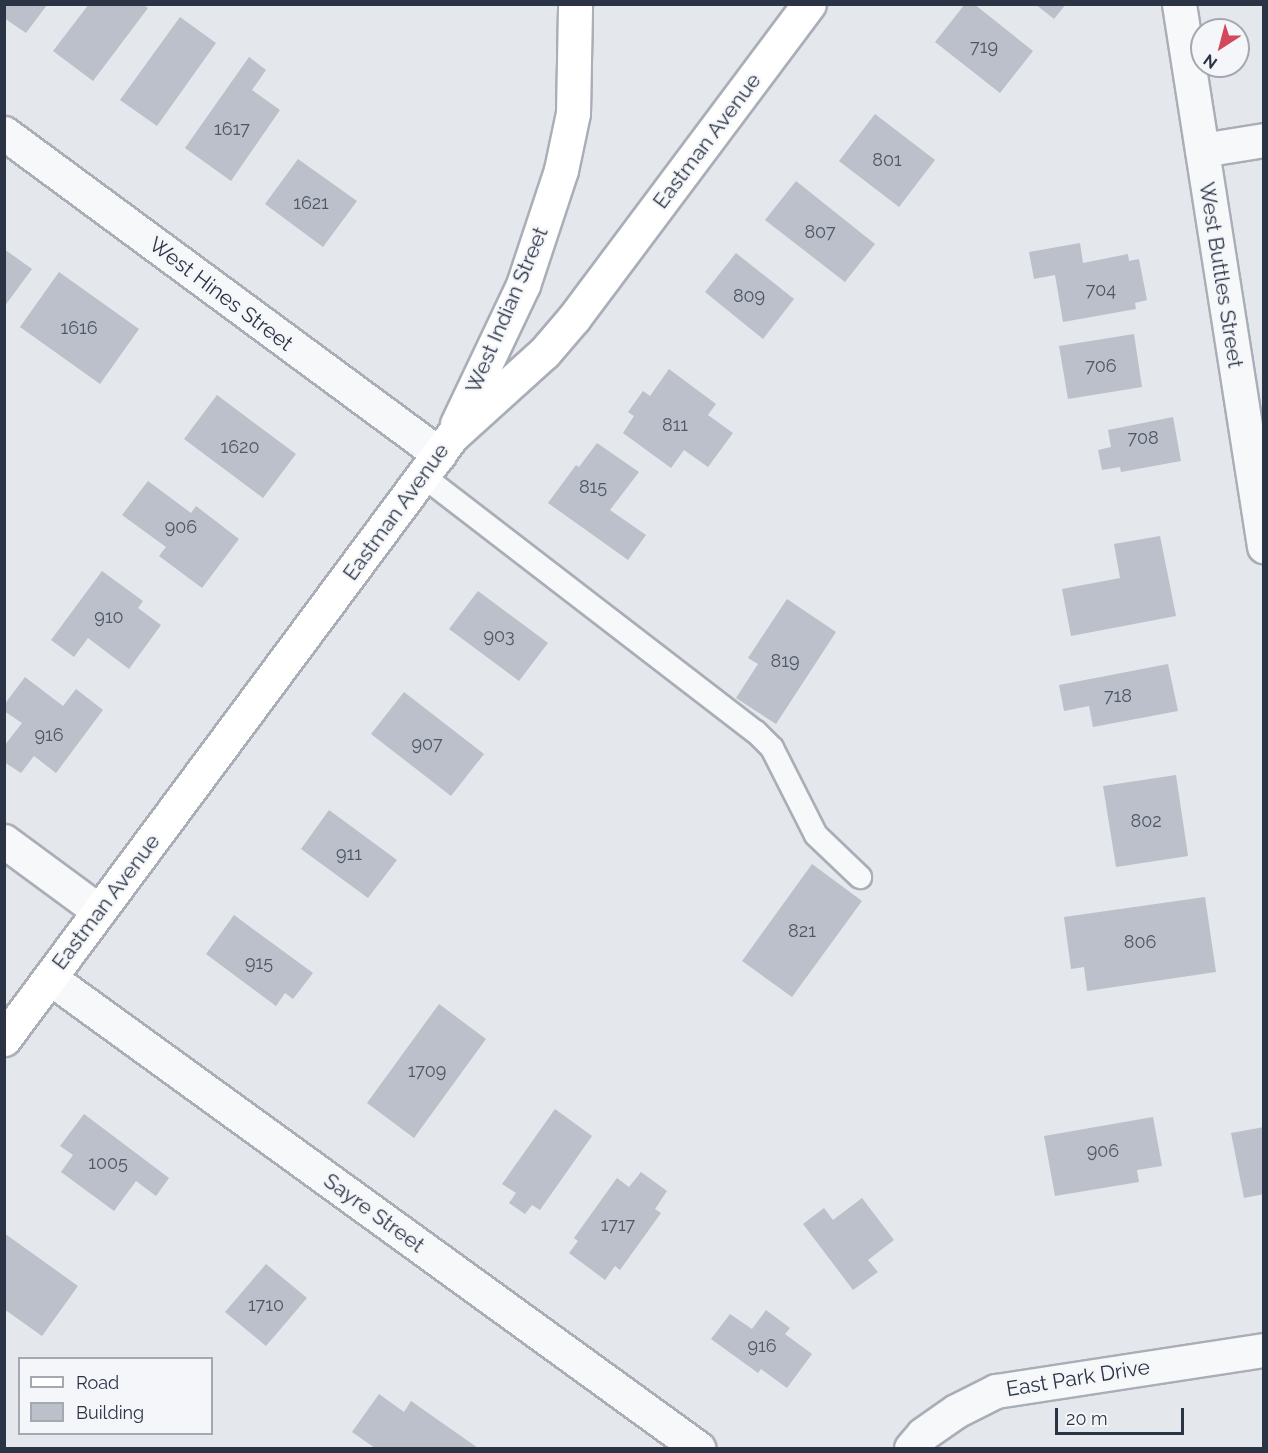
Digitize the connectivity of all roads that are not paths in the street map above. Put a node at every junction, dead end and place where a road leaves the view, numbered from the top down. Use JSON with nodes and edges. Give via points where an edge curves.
{"nodes":[{"id":1,"x":575,"y":4,"type":"edge"},
{"id":2,"x":809,"y":4,"type":"edge"},
{"id":3,"x":1179,"y":4,"type":"edge"},
{"id":4,"x":4,"y":133,"type":"edge"},
{"id":5,"x":1263,"y":140,"type":"edge"},
{"id":6,"x":1202,"y":150,"type":"junction"},
{"id":7,"x":438,"y":456,"type":"junction"},
{"id":8,"x":1263,"y":546,"type":"edge"},
{"id":9,"x":4,"y":841,"type":"edge"},
{"id":10,"x":860,"y":877,"type":"dead end"},
{"id":11,"x":99,"y":911,"type":"junction"},
{"id":12,"x":50,"y":978,"type":"junction"},
{"id":13,"x":4,"y":1040,"type":"edge"},
{"id":14,"x":1263,"y":1350,"type":"edge"},
{"id":15,"x":698,"y":1449,"type":"edge"},
{"id":16,"x":911,"y":1449,"type":"edge"}],
"edges":[{"from":1,"to":7,"type":"main road","name":"West Indian Street","via":[[573,113],[561,170],[523,285]]},
{"from":2,"to":7,"type":"main road","name":"Eastman Avenue","via":[[574,318],[544,353]]},
{"from":3,"to":6,"type":"street","name":"West Buttles Street"},
{"from":4,"to":7,"type":"street","name":"West Hines Street"},
{"from":5,"to":6,"type":"street"},
{"from":6,"to":8,"type":"street","name":"West Buttles Street"},
{"from":7,"to":10,"type":"lane","via":[[756,732],[772,748],[816,835]]},
{"from":7,"to":11,"type":"main road","name":"Eastman Avenue"},
{"from":9,"to":11,"type":"street"},
{"from":11,"to":12,"type":"main road","name":"Eastman Avenue"},
{"from":12,"to":13,"type":"main road","name":"Eastman Avenue"},
{"from":12,"to":15,"type":"street","name":"Sayre Street"},
{"from":14,"to":16,"type":"street","name":"East Park Drive","via":[[996,1391],[956,1411],[923,1434]]}]}
